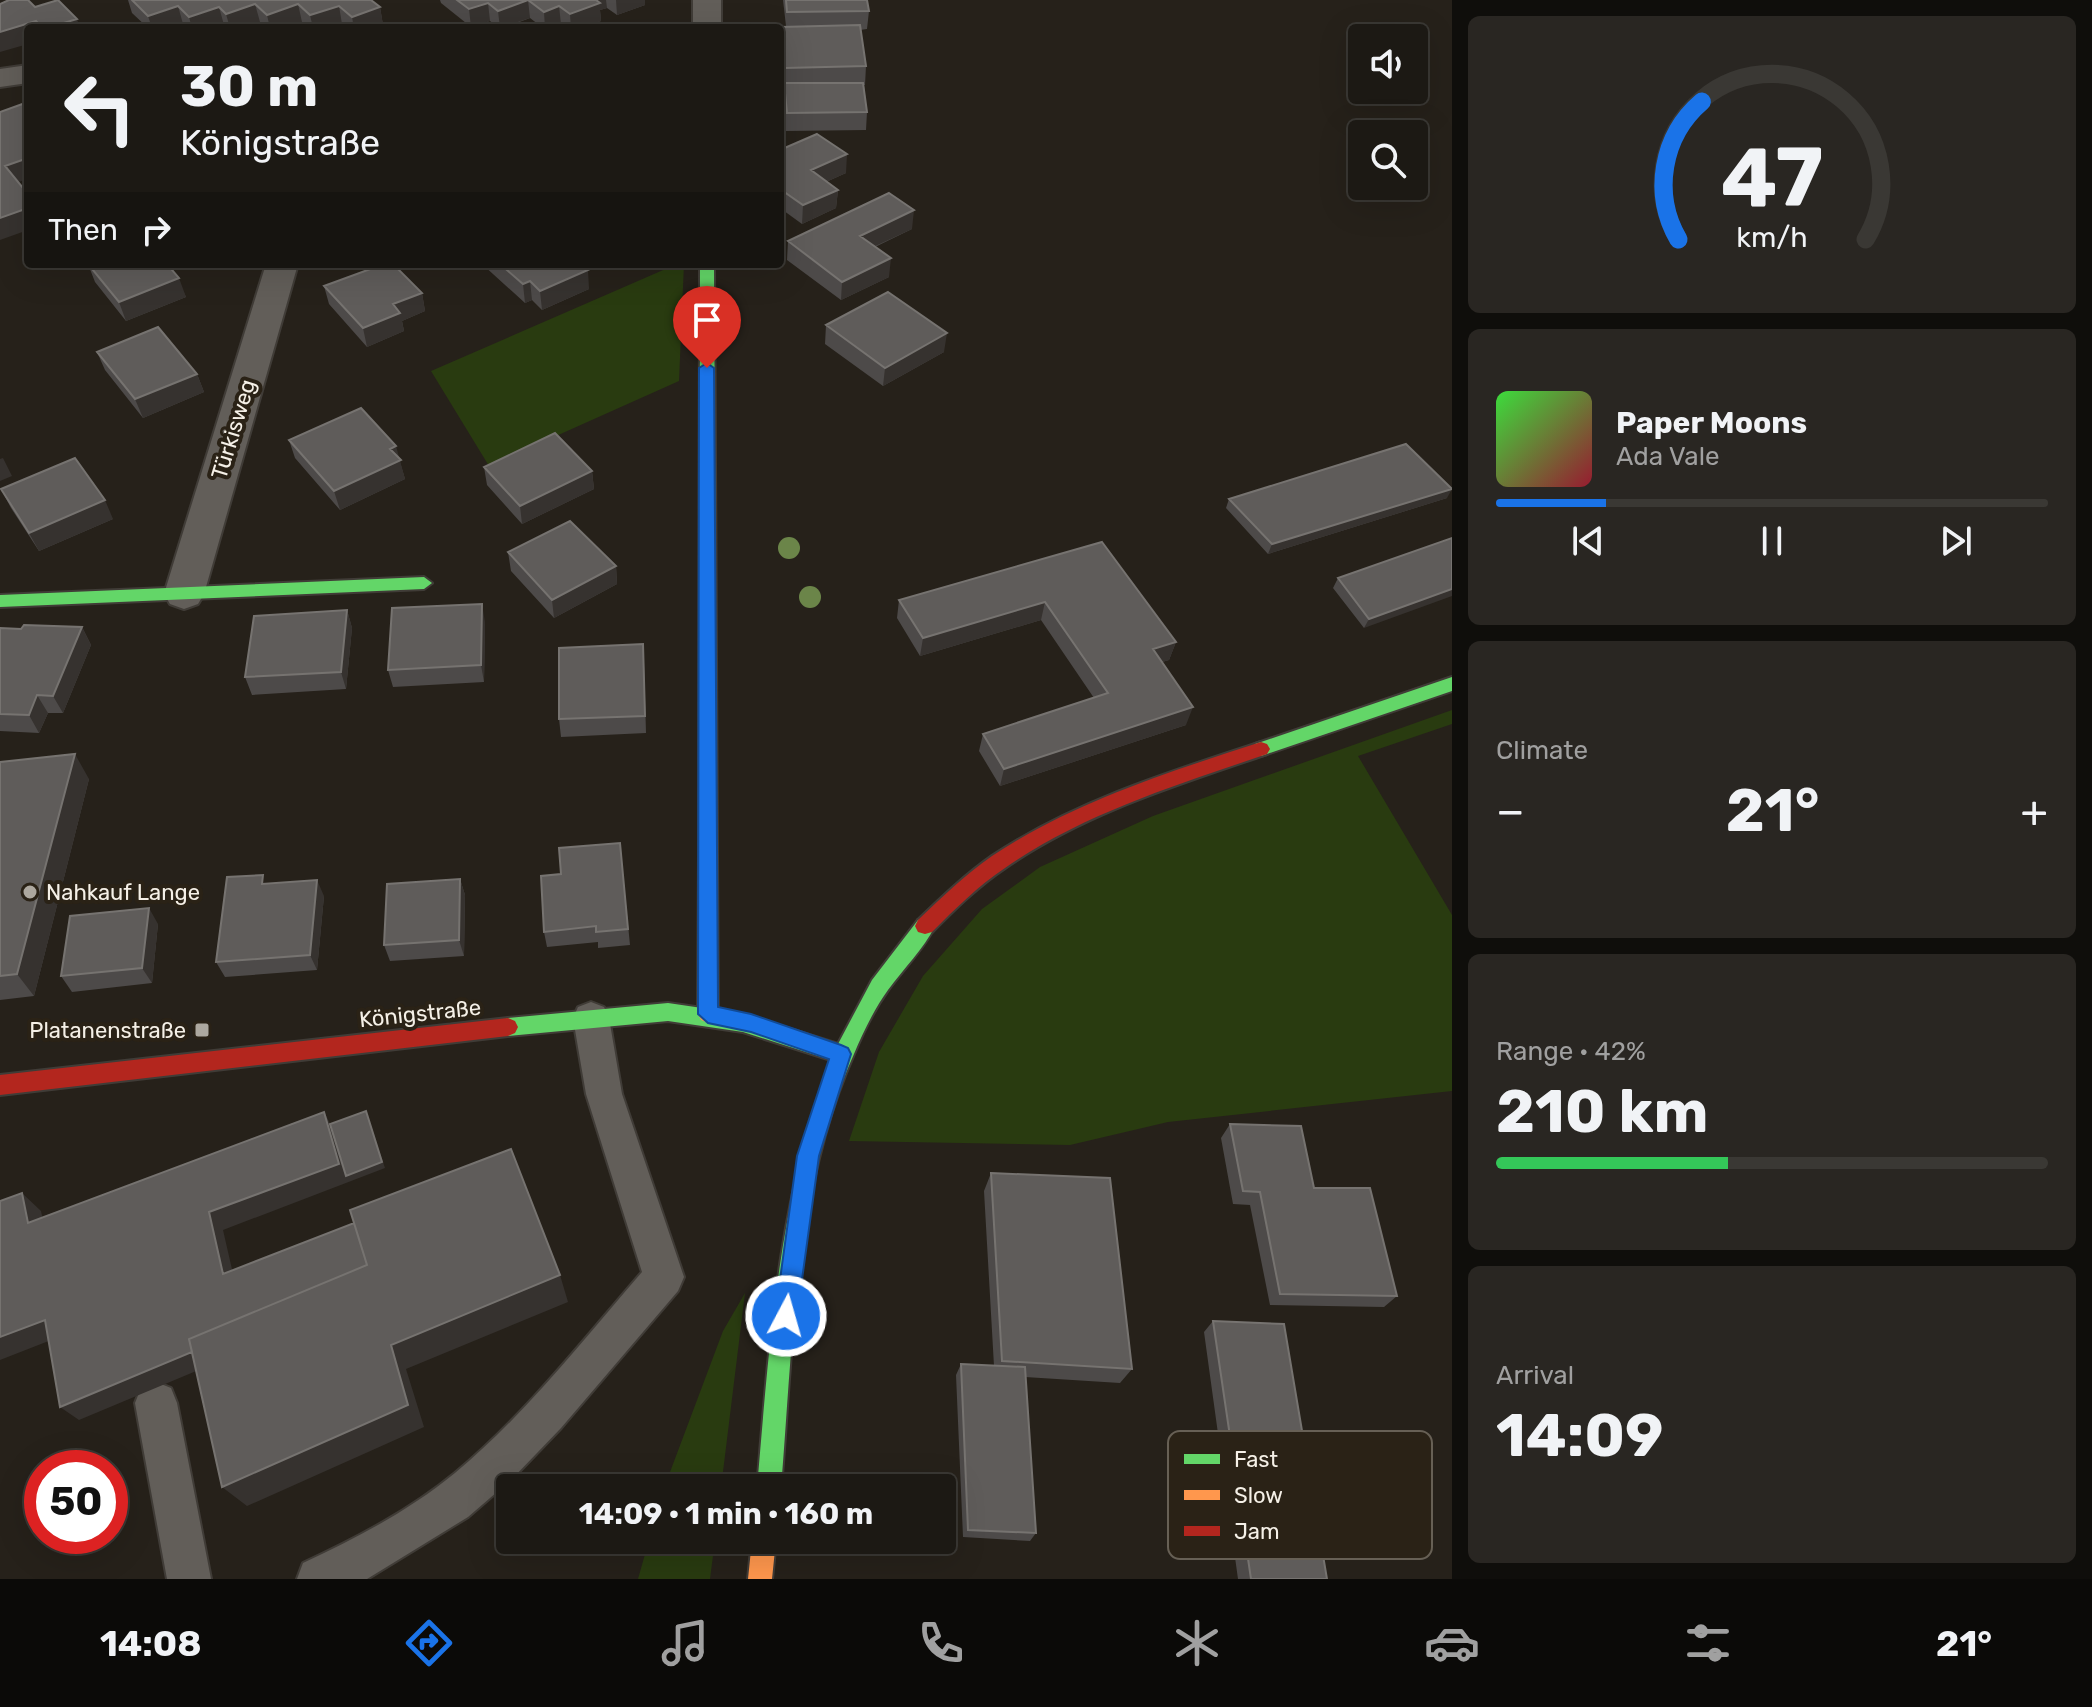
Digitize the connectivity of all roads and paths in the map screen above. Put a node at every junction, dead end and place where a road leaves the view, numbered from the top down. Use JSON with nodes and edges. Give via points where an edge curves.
{"nodes":[{"id":1,"x":707,"y":0,"type":"edge"},
{"id":2,"x":707,"y":24,"type":"edge"},
{"id":3,"x":24,"y":75,"type":"edge"},
{"id":4,"x":0,"y":78,"type":"edge"},
{"id":5,"x":281,"y":268,"type":"edge"},
{"id":6,"x":707,"y":268,"type":"edge"},
{"id":7,"x":424,"y":583,"type":"dead end"},
{"id":8,"x":184,"y":594,"type":"junction"},
{"id":9,"x":0,"y":601,"type":"edge"},
{"id":10,"x":1452,"y":684,"type":"edge"},
{"id":11,"x":708,"y":1014,"type":"junction"},
{"id":12,"x":591,"y":1018,"type":"junction"},
{"id":13,"x":841,"y":1054,"type":"junction"},
{"id":14,"x":0,"y":1085,"type":"edge"},
{"id":15,"x":156,"y":1403,"type":"edge"},
{"id":16,"x":770,"y":1474,"type":"edge"},
{"id":17,"x":763,"y":1554,"type":"edge"},
{"id":18,"x":189,"y":1579,"type":"edge"},
{"id":19,"x":319,"y":1579,"type":"edge"},
{"id":20,"x":760,"y":1579,"type":"edge"}],
"edges":[{"from":1,"to":2,"type":"street"},
{"from":3,"to":4,"type":"street"},
{"from":5,"to":8,"type":"street","name":"Türkisweg"},
{"from":6,"to":11,"type":"street"},
{"from":7,"to":8,"type":"street"},
{"from":8,"to":9,"type":"street"},
{"from":10,"to":13,"type":"street","via":[[1085,811],[983,871],[936,910],[889,964]]},
{"from":11,"to":12,"type":"street","name":"Königstraße","via":[[641,1012]]},
{"from":11,"to":13,"type":"street","name":"Königstraße"},
{"from":12,"to":14,"type":"street","name":"Königstraße"},
{"from":12,"to":19,"type":"lane","via":[[604,1094],[664,1277],[541,1417],[469,1488],[373,1554]]},
{"from":13,"to":16,"type":"street","via":[[808,1156],[797,1220]]},
{"from":15,"to":18,"type":"lane"},
{"from":17,"to":20,"type":"street"}]}
